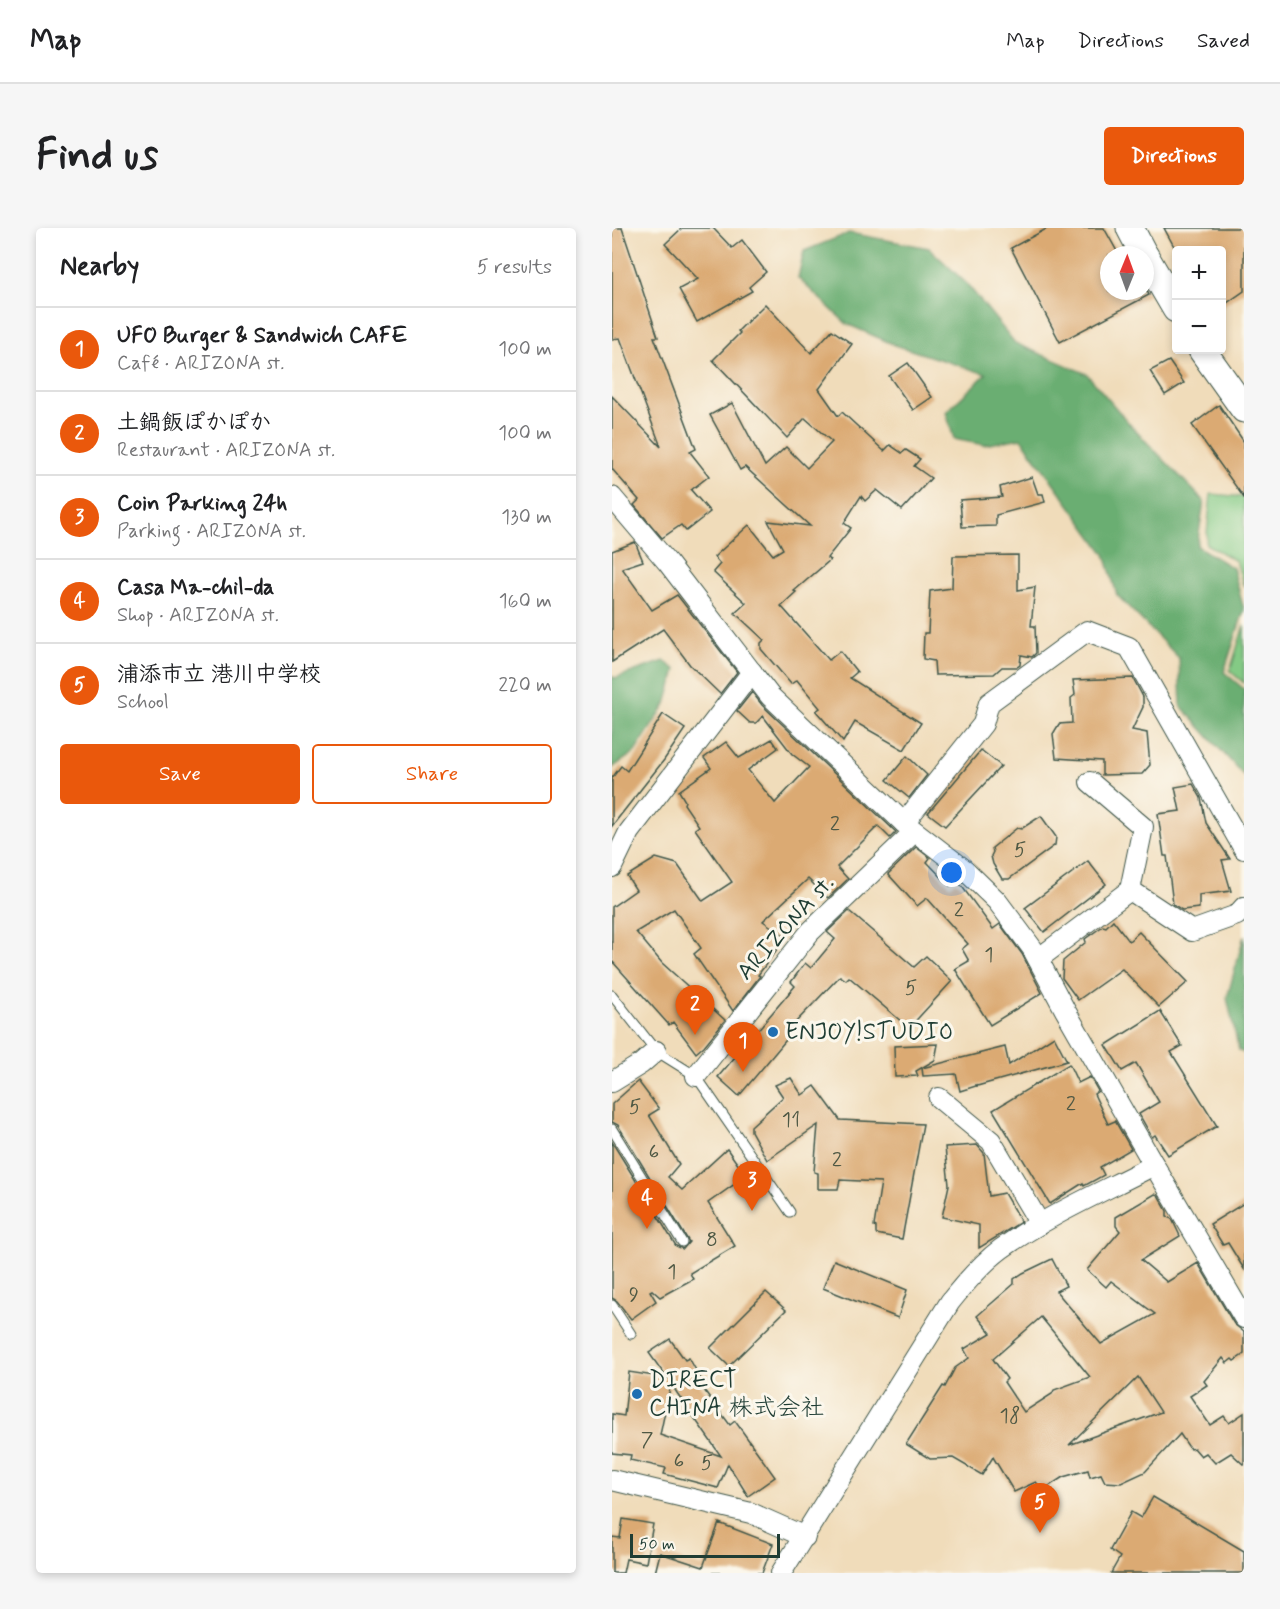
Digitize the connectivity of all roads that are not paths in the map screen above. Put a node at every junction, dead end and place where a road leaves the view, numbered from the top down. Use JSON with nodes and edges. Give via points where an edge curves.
{"nodes":[{"id":1,"x":1130,"y":228,"type":"edge"},
{"id":2,"x":1140,"y":246,"type":"edge"},
{"id":3,"x":1154,"y":271,"type":"edge"},
{"id":4,"x":1172,"y":302,"type":"edge"},
{"id":5,"x":1205,"y":354,"type":"edge"},
{"id":6,"x":1244,"y":409,"type":"edge"},
{"id":7,"x":612,"y":497,"type":"edge"},
{"id":8,"x":752,"y":672,"type":"junction"},
{"id":9,"x":1090,"y":782,"type":"dead end"},
{"id":10,"x":909,"y":827,"type":"junction"},
{"id":11,"x":1244,"y":849,"type":"edge"},
{"id":12,"x":612,"y":867,"type":"edge"},
{"id":13,"x":1130,"y":890,"type":"junction"},
{"id":14,"x":1244,"y":907,"type":"edge"},
{"id":15,"x":1038,"y":959,"type":"junction"},
{"id":16,"x":612,"y":994,"type":"edge"},
{"id":17,"x":656,"y":1051,"type":"junction"},
{"id":18,"x":696,"y":1076,"type":"junction"},
{"id":19,"x":612,"y":1082,"type":"edge"},
{"id":20,"x":939,"y":1098,"type":"dead end"},
{"id":21,"x":612,"y":1129,"type":"edge"},
{"id":22,"x":1154,"y":1165,"type":"junction"},
{"id":23,"x":790,"y":1212,"type":"dead end"},
{"id":24,"x":1040,"y":1224,"type":"junction"},
{"id":25,"x":682,"y":1242,"type":"dead end"},
{"id":26,"x":612,"y":1305,"type":"edge"},
{"id":27,"x":1244,"y":1318,"type":"edge"},
{"id":28,"x":631,"y":1334,"type":"dead end"},
{"id":29,"x":612,"y":1480,"type":"edge"},
{"id":30,"x":805,"y":1537,"type":"junction"},
{"id":31,"x":781,"y":1573,"type":"edge"}],
"edges":[{"from":1,"to":2,"type":"street"},
{"from":3,"to":4,"type":"street"},
{"from":5,"to":6,"type":"street"},
{"from":7,"to":8,"type":"street"},
{"from":8,"to":10,"type":"street","via":[[770,696]]},
{"from":8,"to":12,"type":"street","via":[[629,832]]},
{"from":9,"to":13,"type":"street","via":[[1143,827]]},
{"from":10,"to":11,"type":"street","name":"ARIZONA st.","via":[[983,724],[990,703],[1087,631],[1129,647]]},
{"from":10,"to":15,"type":"street","via":[[965,870],[997,901]]},
{"from":10,"to":18,"type":"street","name":"ARIZONA st.","via":[[810,932]]},
{"from":13,"to":14,"type":"street","via":[[1192,931],[1237,915]]},
{"from":13,"to":15,"type":"street"},
{"from":15,"to":22,"type":"street"},
{"from":16,"to":17,"type":"lane"},
{"from":17,"to":18,"type":"lane"},
{"from":17,"to":19,"type":"street"},
{"from":18,"to":23,"type":"lane"},
{"from":20,"to":24,"type":"street","via":[[992,1142]]},
{"from":21,"to":25,"type":"lane"},
{"from":22,"to":24,"type":"street"},
{"from":22,"to":27,"type":"street"},
{"from":24,"to":30,"type":"street","via":[[999,1250],[950,1302]]},
{"from":26,"to":28,"type":"lane"},
{"from":29,"to":30,"type":"street","via":[[750,1513]]},
{"from":30,"to":31,"type":"street"}]}
